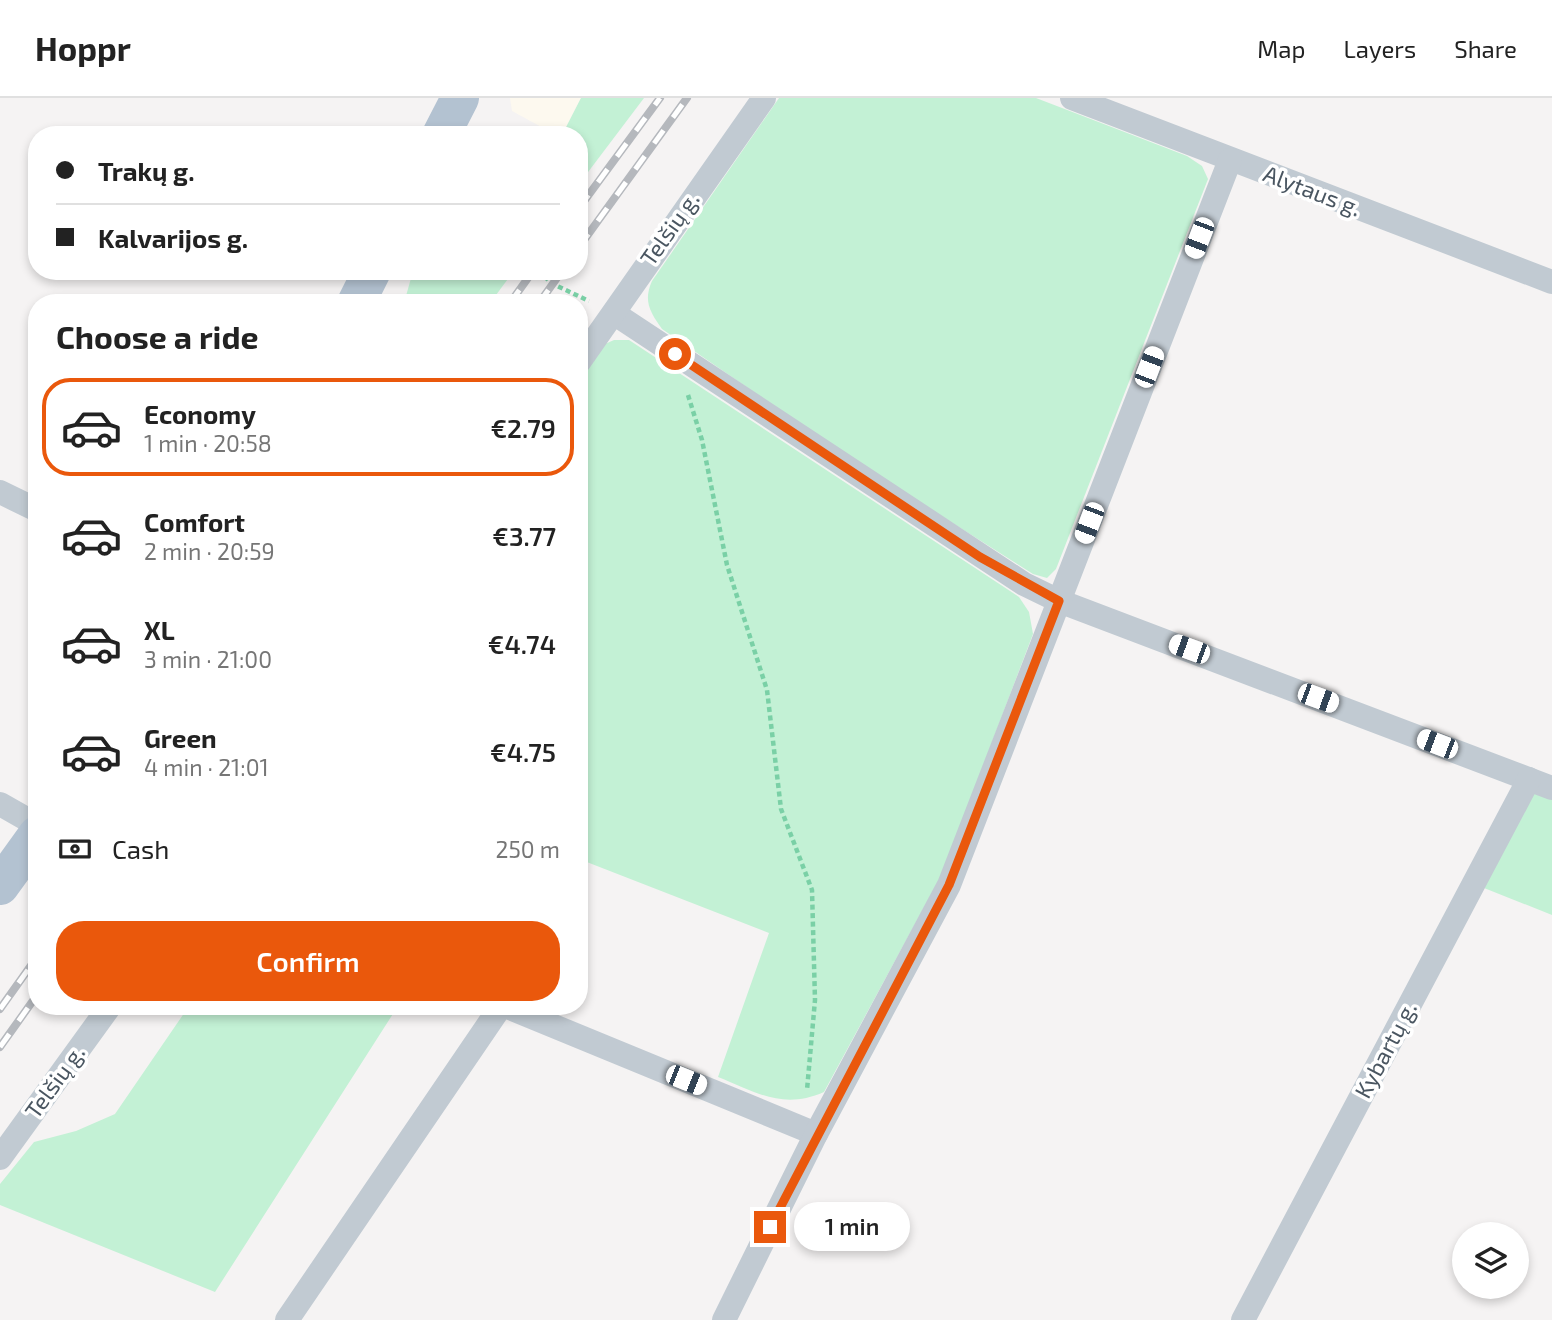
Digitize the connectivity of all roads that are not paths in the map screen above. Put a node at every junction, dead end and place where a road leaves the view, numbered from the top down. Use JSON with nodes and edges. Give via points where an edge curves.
{"nodes":[{"id":1,"x":764,"y":98,"type":"edge"},
{"id":2,"x":1072,"y":98,"type":"edge"},
{"id":3,"x":457,"y":99,"type":"edge"},
{"id":4,"x":445,"y":126,"type":"edge"},
{"id":5,"x":1230,"y":160,"type":"junction"},
{"id":6,"x":1552,"y":282,"type":"edge"},
{"id":7,"x":615,"y":314,"type":"junction"},
{"id":8,"x":588,"y":350,"type":"edge"},
{"id":9,"x":0,"y":492,"type":"edge"},
{"id":10,"x":28,"y":506,"type":"edge"},
{"id":11,"x":1059,"y":601,"type":"junction"},
{"id":12,"x":1541,"y":784,"type":"edge"},
{"id":13,"x":0,"y":804,"type":"edge"},
{"id":14,"x":28,"y":820,"type":"edge"},
{"id":15,"x":28,"y":847,"type":"edge"},
{"id":16,"x":0,"y":886,"type":"edge"},
{"id":17,"x":103,"y":1015,"type":"edge"},
{"id":18,"x":497,"y":1015,"type":"edge"},
{"id":19,"x":525,"y":1015,"type":"edge"},
{"id":20,"x":816,"y":1134,"type":"junction"},
{"id":21,"x":0,"y":1158,"type":"edge"},
{"id":22,"x":287,"y":1320,"type":"edge"},
{"id":23,"x":723,"y":1320,"type":"edge"},
{"id":24,"x":1243,"y":1320,"type":"edge"}],
"edges":[{"from":1,"to":7,"type":"street","name":"Telšių g."},
{"from":2,"to":5,"type":"street","name":"Alytaus g."},
{"from":3,"to":4,"type":"main road"},
{"from":5,"to":6,"type":"street","name":"Alytaus g."},
{"from":5,"to":11,"type":"street"},
{"from":7,"to":8,"type":"street","name":"Telšių g."},
{"from":7,"to":11,"type":"street","via":[[980,557]]},
{"from":9,"to":10,"type":"street"},
{"from":11,"to":12,"type":"street"},
{"from":11,"to":20,"type":"street","via":[[949,885]]},
{"from":12,"to":24,"type":"street","name":"Kybartų g."},
{"from":13,"to":14,"type":"street"},
{"from":15,"to":16,"type":"main road"},
{"from":17,"to":21,"type":"street","name":"Telšių g."},
{"from":18,"to":22,"type":"street"},
{"from":19,"to":20,"type":"street"},
{"from":20,"to":23,"type":"street"}]}
